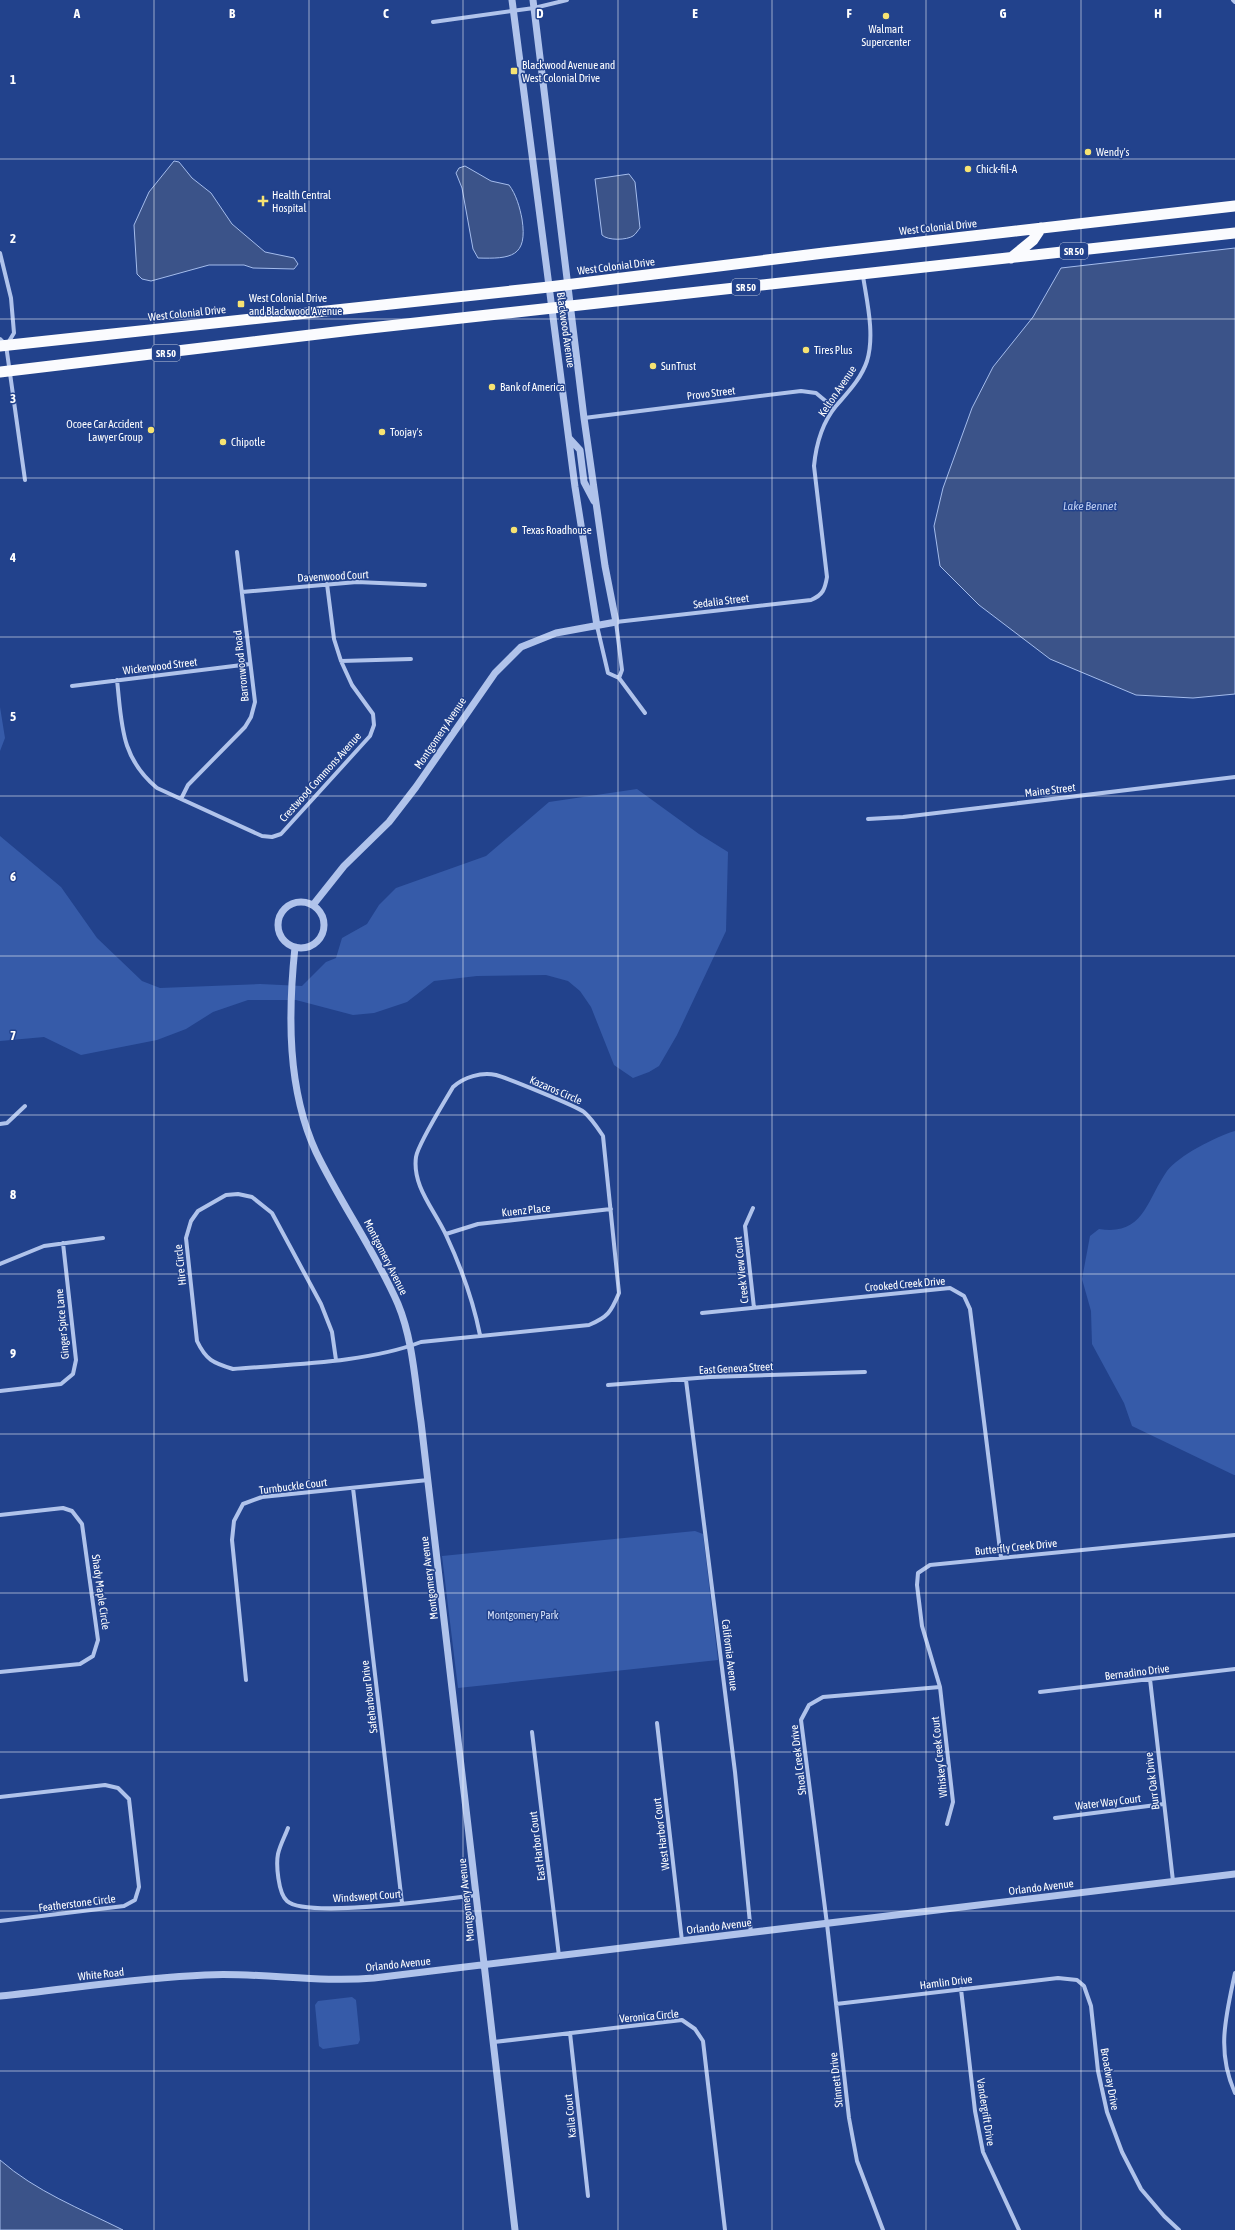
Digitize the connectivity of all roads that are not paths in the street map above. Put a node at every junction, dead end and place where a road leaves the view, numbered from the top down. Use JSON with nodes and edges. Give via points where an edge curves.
{"nodes":[{"id":1,"x":512,"y":0,"type":"edge"},
{"id":2,"x":567,"y":0,"type":"edge"},
{"id":3,"x":533,"y":4,"type":"edge"},
{"id":4,"x":514,"y":11,"type":"junction"},
{"id":5,"x":433,"y":22,"type":"dead end"},
{"id":6,"x":1235,"y":206,"type":"edge"},
{"id":7,"x":1041,"y":228,"type":"junction"},
{"id":8,"x":1235,"y":233,"type":"edge"},
{"id":9,"x":0,"y":253,"type":"edge"},
{"id":10,"x":1011,"y":258,"type":"junction"},
{"id":11,"x":863,"y":274,"type":"junction"},
{"id":12,"x":569,"y":285,"type":"junction"},
{"id":13,"x":549,"y":287,"type":"junction"},
{"id":14,"x":571,"y":307,"type":"junction"},
{"id":15,"x":552,"y":309,"type":"junction"},
{"id":16,"x":2,"y":344,"type":"edge"},
{"id":17,"x":5,"y":371,"type":"edge"},
{"id":18,"x":834,"y":408,"type":"junction"},
{"id":19,"x":584,"y":418,"type":"junction"},
{"id":20,"x":569,"y":438,"type":"junction"},
{"id":21,"x":25,"y":480,"type":"dead end"},
{"id":22,"x":596,"y":505,"type":"junction"},
{"id":23,"x":237,"y":552,"type":"dead end"},
{"id":24,"x":327,"y":584,"type":"junction"},
{"id":25,"x":425,"y":585,"type":"dead end"},
{"id":26,"x":825,"y":589,"type":"joint"},
{"id":27,"x":242,"y":592,"type":"junction"},
{"id":28,"x":616,"y":622,"type":"junction"},
{"id":29,"x":597,"y":626,"type":"junction"},
{"id":30,"x":411,"y":659,"type":"dead end"},
{"id":31,"x":341,"y":661,"type":"junction"},
{"id":32,"x":250,"y":664,"type":"junction"},
{"id":33,"x":619,"y":678,"type":"junction"},
{"id":34,"x":117,"y":680,"type":"junction"},
{"id":35,"x":72,"y":686,"type":"dead end"},
{"id":36,"x":645,"y":713,"type":"dead end"},
{"id":37,"x":1235,"y":777,"type":"edge"},
{"id":38,"x":181,"y":799,"type":"junction"},
{"id":39,"x":868,"y":819,"type":"dead end"},
{"id":40,"x":313,"y":905,"type":"junction"},
{"id":41,"x":295,"y":947,"type":"junction"},
{"id":42,"x":25,"y":1106,"type":"dead end"},
{"id":43,"x":0,"y":1124,"type":"edge"},
{"id":44,"x":753,"y":1208,"type":"dead end"},
{"id":45,"x":611,"y":1209,"type":"junction"},
{"id":46,"x":446,"y":1234,"type":"junction"},
{"id":47,"x":103,"y":1238,"type":"dead end"},
{"id":48,"x":63,"y":1243,"type":"junction"},
{"id":49,"x":0,"y":1264,"type":"edge"},
{"id":50,"x":754,"y":1308,"type":"junction"},
{"id":51,"x":702,"y":1313,"type":"dead end"},
{"id":52,"x":480,"y":1335,"type":"junction"},
{"id":53,"x":410,"y":1346,"type":"junction"},
{"id":54,"x":336,"y":1360,"type":"junction"},
{"id":55,"x":865,"y":1372,"type":"dead end"},
{"id":56,"x":686,"y":1380,"type":"junction"},
{"id":57,"x":608,"y":1385,"type":"dead end"},
{"id":58,"x":0,"y":1392,"type":"edge"},
{"id":59,"x":428,"y":1480,"type":"junction"},
{"id":60,"x":353,"y":1488,"type":"junction"},
{"id":61,"x":0,"y":1515,"type":"edge"},
{"id":62,"x":1235,"y":1535,"type":"edge"},
{"id":63,"x":1001,"y":1558,"type":"junction"},
{"id":64,"x":1235,"y":1669,"type":"edge"},
{"id":65,"x":0,"y":1672,"type":"edge"},
{"id":66,"x":1150,"y":1679,"type":"junction"},
{"id":67,"x":246,"y":1680,"type":"dead end"},
{"id":68,"x":940,"y":1687,"type":"junction"},
{"id":69,"x":1040,"y":1692,"type":"dead end"},
{"id":70,"x":657,"y":1723,"type":"dead end"},
{"id":71,"x":532,"y":1732,"type":"dead end"},
{"id":72,"x":0,"y":1797,"type":"edge"},
{"id":73,"x":1164,"y":1804,"type":"junction"},
{"id":74,"x":1055,"y":1818,"type":"dead end"},
{"id":75,"x":947,"y":1824,"type":"dead end"},
{"id":76,"x":288,"y":1828,"type":"dead end"},
{"id":77,"x":1235,"y":1874,"type":"edge"},
{"id":78,"x":1173,"y":1881,"type":"junction"},
{"id":79,"x":477,"y":1895,"type":"junction"},
{"id":80,"x":402,"y":1903,"type":"junction"},
{"id":81,"x":0,"y":1922,"type":"edge"},
{"id":82,"x":827,"y":1924,"type":"junction"},
{"id":83,"x":751,"y":1933,"type":"junction"},
{"id":84,"x":683,"y":1942,"type":"junction"},
{"id":85,"x":559,"y":1957,"type":"junction"},
{"id":86,"x":485,"y":1966,"type":"junction"},
{"id":87,"x":1235,"y":1973,"type":"edge"},
{"id":88,"x":205,"y":1975,"type":"joint"},
{"id":89,"x":1058,"y":1978,"type":"joint"},
{"id":90,"x":961,"y":1989,"type":"junction"},
{"id":91,"x":0,"y":1996,"type":"edge"},
{"id":92,"x":836,"y":2004,"type":"junction"},
{"id":93,"x":570,"y":2033,"type":"junction"},
{"id":94,"x":494,"y":2042,"type":"junction"},
{"id":95,"x":1235,"y":2093,"type":"edge"},
{"id":96,"x":588,"y":2196,"type":"dead end"},
{"id":97,"x":516,"y":2230,"type":"edge"},
{"id":98,"x":725,"y":2230,"type":"edge"},
{"id":99,"x":883,"y":2230,"type":"edge"},
{"id":100,"x":1020,"y":2230,"type":"edge"},
{"id":101,"x":1180,"y":2230,"type":"edge"}],
"edges":[{"from":1,"to":4,"type":"street","name":"Blackwood Avenue"},
{"from":2,"to":3,"type":"street"},
{"from":3,"to":4,"type":"street"},
{"from":3,"to":12,"type":"street","name":"Blackwood Avenue"},
{"from":4,"to":5,"type":"street"},
{"from":4,"to":13,"type":"street","name":"Blackwood Avenue"},
{"from":6,"to":7,"type":"highway","name":"West Colonial Drive","number":"SR 50"},
{"from":7,"to":10,"type":"highway","via":[[1033,240]]},
{"from":7,"to":12,"type":"highway","name":"West Colonial Drive","number":"SR 50"},
{"from":8,"to":10,"type":"highway","number":"SR 50"},
{"from":9,"to":16,"type":"street","via":[[11,298],[14,333]]},
{"from":10,"to":11,"type":"highway","number":"SR 50"},
{"from":11,"to":14,"type":"highway","number":"SR 50"},
{"from":11,"to":18,"type":"street","name":"Kelton Avenue","via":[[870,338],[867,361],[858,381]]},
{"from":12,"to":13,"type":"highway","name":"West Colonial Drive","number":"SR 50"},
{"from":12,"to":14,"type":"street","name":"Blackwood Avenue"},
{"from":13,"to":15,"type":"street","name":"Blackwood Avenue"},
{"from":13,"to":16,"type":"highway","name":"West Colonial Drive","number":"SR 50"},
{"from":14,"to":15,"type":"highway","number":"SR 50"},
{"from":14,"to":19,"type":"street","name":"Blackwood Avenue"},
{"from":15,"to":17,"type":"highway","number":"SR 50"},
{"from":15,"to":20,"type":"street","name":"Blackwood Avenue"},
{"from":16,"to":17,"type":"street"},
{"from":17,"to":21,"type":"street"},
{"from":18,"to":19,"type":"street","name":"Provo Street","via":[[816,393],[801,391]]},
{"from":18,"to":26,"type":"street","name":"Kelton Avenue","via":[[815,448],[814,466],[827,577]]},
{"from":19,"to":22,"type":"street","name":"Blackwood Avenue"},
{"from":20,"to":22,"type":"street","via":[[580,450],[584,482]]},
{"from":20,"to":29,"type":"street","name":"Blackwood Avenue","via":[[574,487]]},
{"from":22,"to":28,"type":"street","name":"Blackwood Avenue"},
{"from":23,"to":27,"type":"street","name":"Barronwood Road"},
{"from":24,"to":25,"type":"street","name":"Davenwood Court","via":[[357,582]]},
{"from":24,"to":27,"type":"street","name":"Davenwood Court"},
{"from":24,"to":31,"type":"street","name":"Crestwood Commons Avenue","via":[[334,639]]},
{"from":26,"to":28,"type":"street","name":"Sedalia Street","via":[[819,597],[811,600]]},
{"from":27,"to":32,"type":"street","name":"Barronwood Road"},
{"from":28,"to":29,"type":"street","name":"Montgomery Avenue"},
{"from":28,"to":33,"type":"street","name":"Blackwood Avenue","via":[[622,670]]},
{"from":29,"to":33,"type":"street","name":"Blackwood Avenue","via":[[608,673]]},
{"from":29,"to":40,"type":"street","name":"Montgomery Avenue","via":[[556,633],[521,647],[495,673],[389,822],[344,866]]},
{"from":30,"to":31,"type":"street"},
{"from":31,"to":38,"type":"street","name":"Crestwood Commons Avenue","via":[[352,685],[373,714],[374,725],[370,736],[282,834],[262,836]]},
{"from":32,"to":34,"type":"street","name":"Wickerwood Street"},
{"from":32,"to":38,"type":"street","name":"Barronwood Road","via":[[254,702],[251,717],[245,727],[188,785]]},
{"from":33,"to":36,"type":"street","name":"Blackwood Avenue"},
{"from":34,"to":35,"type":"street","name":"Wickerwood Street"},
{"from":34,"to":38,"type":"street","name":"Crestwood Commons Avenue","via":[[126,745],[143,776],[157,788]]},
{"from":37,"to":39,"type":"street","name":"Maine Street"},
{"from":40,"to":41,"type":"street","via":[[322,915],[324,930],[321,938],[311,946]]},
{"from":40,"to":41,"type":"street","via":[[297,903],[281,915],[278,922],[282,938]]},
{"from":41,"to":53,"type":"street","name":"Montgomery Avenue","via":[[290,1007],[296,1081],[304,1118],[316,1152],[372,1252],[398,1305]]},
{"from":42,"to":43,"type":"street","via":[[7,1123]]},
{"from":44,"to":50,"type":"street","name":"Creek View Court","via":[[746,1226]]},
{"from":45,"to":46,"type":"street","name":"Kuenz Place","via":[[478,1224]]},
{"from":45,"to":46,"type":"street","name":"Kazaros Circle","via":[[603,1136],[594,1122],[582,1111],[496,1075],[478,1076],[462,1079],[453,1087],[416,1155],[417,1183]]},
{"from":45,"to":52,"type":"street","name":"Kazaros Circle","via":[[620,1293],[613,1309],[605,1318],[589,1325]]},
{"from":46,"to":52,"type":"street","name":"Kazaros Circle","via":[[474,1306]]},
{"from":47,"to":48,"type":"street"},
{"from":48,"to":49,"type":"street","via":[[25,1253]]},
{"from":48,"to":58,"type":"street","name":"Ginger Spice Lane","via":[[76,1360],[73,1374],[61,1384]]},
{"from":50,"to":51,"type":"street","name":"Crooked Creek Drive"},
{"from":50,"to":63,"type":"street","name":"Crooked Creek Drive","via":[[950,1288],[964,1296],[970,1309]]},
{"from":52,"to":53,"type":"street","name":"Kazaros Circle","via":[[422,1342]]},
{"from":53,"to":54,"type":"street","name":"Hire Circle"},
{"from":53,"to":59,"type":"street","name":"Montgomery Avenue"},
{"from":54,"to":54,"type":"street","name":"Hire Circle","via":[[332,1332],[321,1304],[272,1213],[252,1197],[238,1194],[226,1195],[198,1211],[191,1221],[186,1238],[197,1341],[204,1355],[217,1365],[233,1370]]},
{"from":55,"to":56,"type":"street","name":"East Geneva Street"},
{"from":56,"to":57,"type":"street","name":"East Geneva Street"},
{"from":56,"to":83,"type":"street","name":"California Avenue","via":[[735,1772]]},
{"from":59,"to":60,"type":"street","name":"Turnbuckle Court"},
{"from":59,"to":79,"type":"street","name":"Montgomery Avenue"},
{"from":60,"to":67,"type":"street","name":"Turnbuckle Court","via":[[262,1497],[243,1504],[234,1521],[232,1540]]},
{"from":60,"to":80,"type":"street","name":"Safeharbour Drive"},
{"from":61,"to":65,"type":"street","name":"Shady Maple Circle","via":[[62,1508],[72,1511],[82,1524],[98,1640],[94,1656],[80,1664]]},
{"from":62,"to":63,"type":"street","name":"Butterfly Creek Drive"},
{"from":63,"to":68,"type":"street","name":"Butterfly Creek Drive","via":[[930,1565],[918,1573],[922,1626]]},
{"from":64,"to":66,"type":"street","name":"Bernadino Drive"},
{"from":66,"to":69,"type":"street","name":"Bernadino Drive"},
{"from":66,"to":73,"type":"street","name":"Burr Oak Drive"},
{"from":68,"to":75,"type":"street","name":"Whiskey Creek Court","via":[[953,1802]]},
{"from":68,"to":82,"type":"street","name":"Shoal Creek Drive","via":[[823,1697],[809,1705],[801,1720]]},
{"from":70,"to":84,"type":"street","name":"West Harbor Court"},
{"from":71,"to":85,"type":"street","name":"East Harbor Court"},
{"from":72,"to":81,"type":"street","name":"Featherstone Circle","via":[[105,1785],[118,1788],[130,1799],[139,1887],[135,1900],[124,1906]]},
{"from":73,"to":74,"type":"street","name":"Water Way Court"},
{"from":73,"to":78,"type":"street","name":"Burr Oak Drive"},
{"from":76,"to":80,"type":"street","name":"Windswept Court","via":[[278,1855],[279,1888],[286,1901],[299,1906],[343,1908]]},
{"from":77,"to":78,"type":"street","name":"Orlando Avenue"},
{"from":78,"to":82,"type":"street","name":"Orlando Avenue"},
{"from":79,"to":80,"type":"street","name":"Windswept Court"},
{"from":79,"to":86,"type":"street","name":"Montgomery Avenue"},
{"from":82,"to":83,"type":"street","name":"Orlando Avenue"},
{"from":82,"to":92,"type":"street","name":"Stinnett Drive"},
{"from":83,"to":84,"type":"street","name":"Orlando Avenue"},
{"from":84,"to":85,"type":"street","name":"Orlando Avenue"},
{"from":85,"to":86,"type":"street","name":"Orlando Avenue"},
{"from":86,"to":88,"type":"street","name":"Orlando Avenue","via":[[358,1980],[240,1974]]},
{"from":86,"to":94,"type":"street","name":"Montgomery Avenue"},
{"from":87,"to":95,"type":"street","via":[[1223,2044],[1229,2079]]},
{"from":88,"to":91,"type":"street","name":"White Road"},
{"from":89,"to":90,"type":"street","name":"Hamlin Drive"},
{"from":89,"to":101,"type":"street","name":"Broadway Drive","via":[[1077,1980],[1084,1986],[1091,2006],[1098,2071],[1106,2112],[1141,2189]]},
{"from":90,"to":92,"type":"street","name":"Hamlin Drive"},
{"from":90,"to":100,"type":"street","name":"Vandergrift Drive","via":[[975,2111],[983,2152]]},
{"from":92,"to":99,"type":"street","name":"Stinnett Drive","via":[[849,2118],[857,2161]]},
{"from":93,"to":94,"type":"street","name":"Veronica Circle"},
{"from":93,"to":96,"type":"street","name":"Kaila Court"},
{"from":93,"to":98,"type":"street","name":"Veronica Circle","via":[[682,2020],[695,2029],[703,2041]]},
{"from":94,"to":97,"type":"street","name":"Montgomery Avenue"}]}
